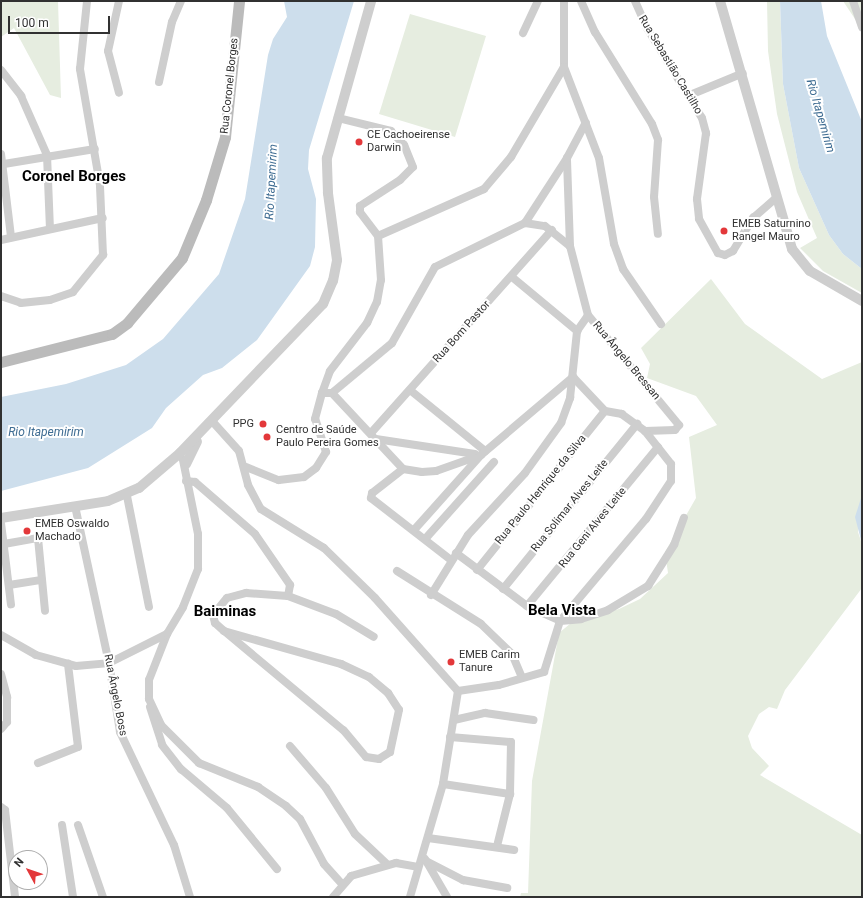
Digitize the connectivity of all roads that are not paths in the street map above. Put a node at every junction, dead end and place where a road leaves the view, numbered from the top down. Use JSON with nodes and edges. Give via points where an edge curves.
{"nodes":[{"id":1,"x":87,"y":1,"type":"edge"},
{"id":2,"x":119,"y":1,"type":"edge"},
{"id":3,"x":181,"y":1,"type":"edge"},
{"id":4,"x":239,"y":1,"type":"edge"},
{"id":5,"x":371,"y":1,"type":"edge"},
{"id":6,"x":538,"y":1,"type":"edge"},
{"id":7,"x":564,"y":1,"type":"edge"},
{"id":8,"x":581,"y":1,"type":"edge"},
{"id":9,"x":635,"y":1,"type":"edge"},
{"id":10,"x":720,"y":1,"type":"edge"},
{"id":11,"x":853,"y":1,"type":"edge"},
{"id":12,"x":862,"y":27,"type":"edge"},
{"id":13,"x":523,"y":33,"type":"dead end"},
{"id":14,"x":564,"y":67,"type":"junction"},
{"id":15,"x":1,"y":70,"type":"edge"},
{"id":16,"x":743,"y":74,"type":"junction"},
{"id":17,"x":159,"y":82,"type":"dead end"},
{"id":18,"x":119,"y":93,"type":"dead end"},
{"id":19,"x":690,"y":95,"type":"junction"},
{"id":20,"x":338,"y":118,"type":"junction"},
{"id":21,"x":586,"y":123,"type":"junction"},
{"id":22,"x":95,"y":149,"type":"junction"},
{"id":23,"x":1,"y":154,"type":"edge"},
{"id":24,"x":47,"y":155,"type":"junction"},
{"id":25,"x":567,"y":158,"type":"junction"},
{"id":26,"x":4,"y":164,"type":"junction"},
{"id":27,"x":776,"y":198,"type":"junction"},
{"id":28,"x":103,"y":218,"type":"junction"},
{"id":29,"x":525,"y":223,"type":"junction"},
{"id":30,"x":50,"y":228,"type":"junction"},
{"id":31,"x":552,"y":230,"type":"junction"},
{"id":32,"x":658,"y":234,"type":"dead end"},
{"id":33,"x":378,"y":236,"type":"junction"},
{"id":34,"x":11,"y":237,"type":"junction"},
{"id":35,"x":1,"y":240,"type":"edge"},
{"id":36,"x":570,"y":246,"type":"junction"},
{"id":37,"x":512,"y":278,"type":"junction"},
{"id":38,"x":1,"y":296,"type":"edge"},
{"id":39,"x":862,"y":301,"type":"edge"},
{"id":40,"x":588,"y":315,"type":"junction"},
{"id":41,"x":661,"y":324,"type":"dead end"},
{"id":42,"x":577,"y":331,"type":"junction"},
{"id":43,"x":1,"y":362,"type":"edge"},
{"id":44,"x":573,"y":377,"type":"junction"},
{"id":45,"x":410,"y":390,"type":"junction"},
{"id":46,"x":322,"y":393,"type":"junction"},
{"id":47,"x":332,"y":393,"type":"junction"},
{"id":48,"x":605,"y":411,"type":"junction"},
{"id":49,"x":212,"y":421,"type":"junction"},
{"id":50,"x":637,"y":424,"type":"junction"},
{"id":51,"x":645,"y":431,"type":"junction"},
{"id":52,"x":201,"y":432,"type":"junction"},
{"id":53,"x":374,"y":436,"type":"junction"},
{"id":54,"x":658,"y":447,"type":"junction"},
{"id":55,"x":180,"y":453,"type":"junction"},
{"id":56,"x":480,"y":453,"type":"junction"},
{"id":57,"x":494,"y":462,"type":"dead end"},
{"id":58,"x":186,"y":464,"type":"junction"},
{"id":59,"x":246,"y":467,"type":"junction"},
{"id":60,"x":403,"y":469,"type":"junction"},
{"id":61,"x":186,"y":481,"type":"junction"},
{"id":62,"x":127,"y":496,"type":"junction"},
{"id":63,"x":75,"y":506,"type":"junction"},
{"id":64,"x":1,"y":518,"type":"edge"},
{"id":65,"x":684,"y":518,"type":"dead end"},
{"id":66,"x":1,"y":523,"type":"edge"},
{"id":67,"x":414,"y":530,"type":"junction"},
{"id":68,"x":426,"y":538,"type":"junction"},
{"id":69,"x":4,"y":544,"type":"junction"},
{"id":70,"x":454,"y":557,"type":"junction"},
{"id":71,"x":477,"y":570,"type":"junction"},
{"id":72,"x":397,"y":571,"type":"dead end"},
{"id":73,"x":42,"y":580,"type":"junction"},
{"id":74,"x":9,"y":585,"type":"junction"},
{"id":75,"x":503,"y":589,"type":"junction"},
{"id":76,"x":431,"y":595,"type":"junction"},
{"id":77,"x":288,"y":596,"type":"junction"},
{"id":78,"x":11,"y":604,"type":"dead end"},
{"id":79,"x":527,"y":606,"type":"junction"},
{"id":80,"x":150,"y":608,"type":"dead end"},
{"id":81,"x":45,"y":611,"type":"dead end"},
{"id":82,"x":560,"y":621,"type":"junction"},
{"id":83,"x":224,"y":631,"type":"junction"},
{"id":84,"x":167,"y":634,"type":"junction"},
{"id":85,"x":1,"y":635,"type":"edge"},
{"id":86,"x":374,"y":637,"type":"dead end"},
{"id":87,"x":109,"y":663,"type":"junction"},
{"id":88,"x":68,"y":664,"type":"junction"},
{"id":89,"x":1,"y":674,"type":"edge"},
{"id":90,"x":522,"y":677,"type":"junction"},
{"id":91,"x":458,"y":691,"type":"junction"},
{"id":92,"x":149,"y":699,"type":"junction"},
{"id":93,"x":454,"y":720,"type":"junction"},
{"id":94,"x":533,"y":720,"type":"dead end"},
{"id":95,"x":1,"y":729,"type":"edge"},
{"id":96,"x":450,"y":737,"type":"junction"},
{"id":97,"x":290,"y":746,"type":"dead end"},
{"id":98,"x":38,"y":763,"type":"dead end"},
{"id":99,"x":443,"y":784,"type":"junction"},
{"id":100,"x":510,"y":794,"type":"junction"},
{"id":101,"x":1,"y":807,"type":"edge"},
{"id":102,"x":62,"y":825,"type":"dead end"},
{"id":103,"x":78,"y":825,"type":"dead end"},
{"id":104,"x":428,"y":838,"type":"junction"},
{"id":105,"x":497,"y":846,"type":"junction"},
{"id":106,"x":514,"y":850,"type":"dead end"},
{"id":107,"x":424,"y":857,"type":"junction"},
{"id":108,"x":388,"y":865,"type":"junction"},
{"id":109,"x":418,"y":868,"type":"junction"},
{"id":110,"x":277,"y":869,"type":"dead end"},
{"id":111,"x":342,"y":885,"type":"junction"},
{"id":112,"x":507,"y":888,"type":"dead end"},
{"id":113,"x":15,"y":897,"type":"edge"},
{"id":114,"x":73,"y":897,"type":"edge"},
{"id":115,"x":104,"y":897,"type":"edge"},
{"id":116,"x":190,"y":897,"type":"edge"},
{"id":117,"x":333,"y":897,"type":"edge"},
{"id":118,"x":410,"y":897,"type":"edge"},
{"id":119,"x":447,"y":897,"type":"edge"}],
"edges":[{"from":1,"to":22,"type":"street","via":[[80,69]]},
{"from":2,"to":18,"type":"street","via":[[108,51]]},
{"from":3,"to":17,"type":"street","via":[[172,22]]},
{"from":4,"to":43,"type":"main road","name":"Rua Coronel Borges","via":[[225,137],[206,200],[182,258],[127,324],[112,334]]},
{"from":5,"to":20,"type":"street"},
{"from":6,"to":13,"type":"street"},
{"from":7,"to":14,"type":"street"},
{"from":8,"to":32,"type":"street","via":[[595,32],[652,124],[658,140],[654,198]]},
{"from":9,"to":19,"type":"street","name":"Rua Sebastião Castilho","via":[[647,28]]},
{"from":10,"to":16,"type":"street"},
{"from":11,"to":12,"type":"street"},
{"from":14,"to":21,"type":"street"},
{"from":14,"to":33,"type":"street","via":[[550,84],[527,132],[493,181],[470,196],[418,215]]},
{"from":15,"to":24,"type":"street","via":[[21,96]]},
{"from":16,"to":19,"type":"street"},
{"from":16,"to":27,"type":"street"},
{"from":19,"to":27,"type":"street","name":"Rua Sebastião Castilho","via":[[706,133],[697,200],[699,219],[718,253],[725,255],[733,251],[753,218]]},
{"from":20,"to":33,"type":"street","via":[[392,131],[404,145],[414,164],[400,180],[360,206],[360,212]]},
{"from":20,"to":49,"type":"street","via":[[327,175],[336,243],[333,281],[323,304],[309,322]]},
{"from":21,"to":25,"type":"street"},
{"from":21,"to":41,"type":"street","via":[[599,158],[614,244],[630,281]]},
{"from":22,"to":24,"type":"street"},
{"from":22,"to":28,"type":"street"},
{"from":23,"to":26,"type":"street"},
{"from":24,"to":26,"type":"street"},
{"from":24,"to":30,"type":"street"},
{"from":25,"to":29,"type":"street"},
{"from":25,"to":36,"type":"street","name":"Rua Ângelo Bressan"},
{"from":26,"to":34,"type":"street"},
{"from":27,"to":39,"type":"street","via":[[787,239],[799,260],[830,285]]},
{"from":28,"to":30,"type":"street"},
{"from":28,"to":38,"type":"street","via":[[102,255],[73,292],[50,300],[21,303]]},
{"from":29,"to":31,"type":"street"},
{"from":29,"to":47,"type":"street","via":[[436,267],[421,287],[411,314],[392,343]]},
{"from":30,"to":34,"type":"street"},
{"from":31,"to":36,"type":"street"},
{"from":31,"to":37,"type":"street","name":"Rua Bom Pastor"},
{"from":33,"to":46,"type":"street","via":[[381,280],[377,302],[367,323],[330,371]]},
{"from":34,"to":35,"type":"street"},
{"from":36,"to":40,"type":"street","name":"Rua Ângelo Bressan"},
{"from":37,"to":42,"type":"street"},
{"from":37,"to":45,"type":"street","name":"Rua Bom Pastor"},
{"from":40,"to":42,"type":"street"},
{"from":40,"to":51,"type":"street","name":"Rua Ângelo Bressan","via":[[679,425],[675,430]]},
{"from":42,"to":44,"type":"street"},
{"from":44,"to":48,"type":"street"},
{"from":44,"to":56,"type":"street"},
{"from":44,"to":70,"type":"street","via":[[561,423],[525,473],[478,522]]},
{"from":45,"to":53,"type":"street","name":"Rua Bom Pastor"},
{"from":45,"to":56,"type":"street"},
{"from":46,"to":47,"type":"street"},
{"from":46,"to":59,"type":"street","via":[[315,419],[326,452],[316,468],[304,477],[278,480]]},
{"from":47,"to":53,"type":"street"},
{"from":48,"to":50,"type":"street","via":[[622,414]]},
{"from":48,"to":71,"type":"street","name":"Rua Paulo Henrique da Silva"},
{"from":49,"to":52,"type":"street"},
{"from":49,"to":59,"type":"street","via":[[239,451]]},
{"from":50,"to":51,"type":"street"},
{"from":50,"to":75,"type":"street","name":"Rua Solimar Alves Leite"},
{"from":51,"to":54,"type":"street"},
{"from":52,"to":55,"type":"street"},
{"from":52,"to":58,"type":"street"},
{"from":53,"to":56,"type":"street"},
{"from":53,"to":60,"type":"street"},
{"from":54,"to":79,"type":"street","name":"Rua Geni Alves Leite"},
{"from":54,"to":82,"type":"street","via":[[671,464],[671,481],[646,519]]},
{"from":55,"to":58,"type":"street"},
{"from":55,"to":62,"type":"street"},
{"from":56,"to":60,"type":"street","via":[[436,471]]},
{"from":56,"to":67,"type":"street"},
{"from":57,"to":68,"type":"street"},
{"from":58,"to":61,"type":"street"},
{"from":59,"to":91,"type":"street","via":[[248,485],[261,509],[324,548],[375,598]]},
{"from":60,"to":67,"type":"street","via":[[371,496]]},
{"from":61,"to":77,"type":"street","via":[[195,482],[255,534],[290,585]]},
{"from":61,"to":84,"type":"street","via":[[198,534],[198,569],[183,607]]},
{"from":62,"to":63,"type":"street"},
{"from":62,"to":80,"type":"street"},
{"from":63,"to":64,"type":"street"},
{"from":63,"to":87,"type":"street","name":"Rua Ângelo Boss"},
{"from":65,"to":82,"type":"street","via":[[674,545],[648,586],[608,610]]},
{"from":66,"to":69,"type":"street"},
{"from":67,"to":68,"type":"street"},
{"from":68,"to":70,"type":"street"},
{"from":69,"to":73,"type":"street","via":[[38,538]]},
{"from":69,"to":74,"type":"street"},
{"from":70,"to":71,"type":"street"},
{"from":70,"to":76,"type":"street"},
{"from":71,"to":75,"type":"street"},
{"from":72,"to":76,"type":"street"},
{"from":73,"to":74,"type":"street"},
{"from":73,"to":81,"type":"street"},
{"from":74,"to":78,"type":"street"},
{"from":75,"to":79,"type":"street"},
{"from":76,"to":90,"type":"street","via":[[490,633],[512,654]]},
{"from":77,"to":83,"type":"street","via":[[246,593],[227,598],[213,615],[215,622]]},
{"from":77,"to":86,"type":"street","via":[[336,614]]},
{"from":79,"to":82,"type":"street"},
{"from":82,"to":90,"type":"street","via":[[546,669]]},
{"from":83,"to":83,"type":"street","via":[[341,664],[370,677],[388,693],[398,710],[390,752],[378,759],[366,757],[343,730]]},
{"from":84,"to":87,"type":"street"},
{"from":84,"to":92,"type":"street","via":[[150,680]]},
{"from":85,"to":88,"type":"street","via":[[36,655]]},
{"from":87,"to":88,"type":"street"},
{"from":87,"to":116,"type":"street","name":"Rua Ângelo Boss","via":[[120,732],[174,845]]},
{"from":88,"to":98,"type":"street","via":[[78,747]]},
{"from":89,"to":95,"type":"street","via":[[8,697],[7,722]]},
{"from":90,"to":91,"type":"street","via":[[499,685]]},
{"from":91,"to":93,"type":"street"},
{"from":92,"to":110,"type":"street","via":[[152,721],[162,745],[181,769],[227,808]]},
{"from":92,"to":111,"type":"street","via":[[161,725],[180,747],[200,763],[258,787],[300,819],[324,864]]},
{"from":93,"to":94,"type":"street","via":[[485,713]]},
{"from":93,"to":96,"type":"street"},
{"from":96,"to":99,"type":"street"},
{"from":96,"to":100,"type":"street","via":[[511,742]]},
{"from":97,"to":108,"type":"street","via":[[326,788],[355,834]]},
{"from":99,"to":100,"type":"street"},
{"from":99,"to":104,"type":"street"},
{"from":100,"to":105,"type":"street"},
{"from":101,"to":113,"type":"street","via":[[5,810]]},
{"from":102,"to":114,"type":"street"},
{"from":103,"to":115,"type":"street"},
{"from":104,"to":105,"type":"street"},
{"from":104,"to":107,"type":"street"},
{"from":105,"to":106,"type":"street"},
{"from":107,"to":109,"type":"street"},
{"from":107,"to":112,"type":"street","via":[[463,880]]},
{"from":107,"to":119,"type":"street"},
{"from":108,"to":109,"type":"street","via":[[396,863]]},
{"from":108,"to":111,"type":"street","via":[[351,876]]},
{"from":109,"to":118,"type":"street"},
{"from":111,"to":117,"type":"street"}]}
